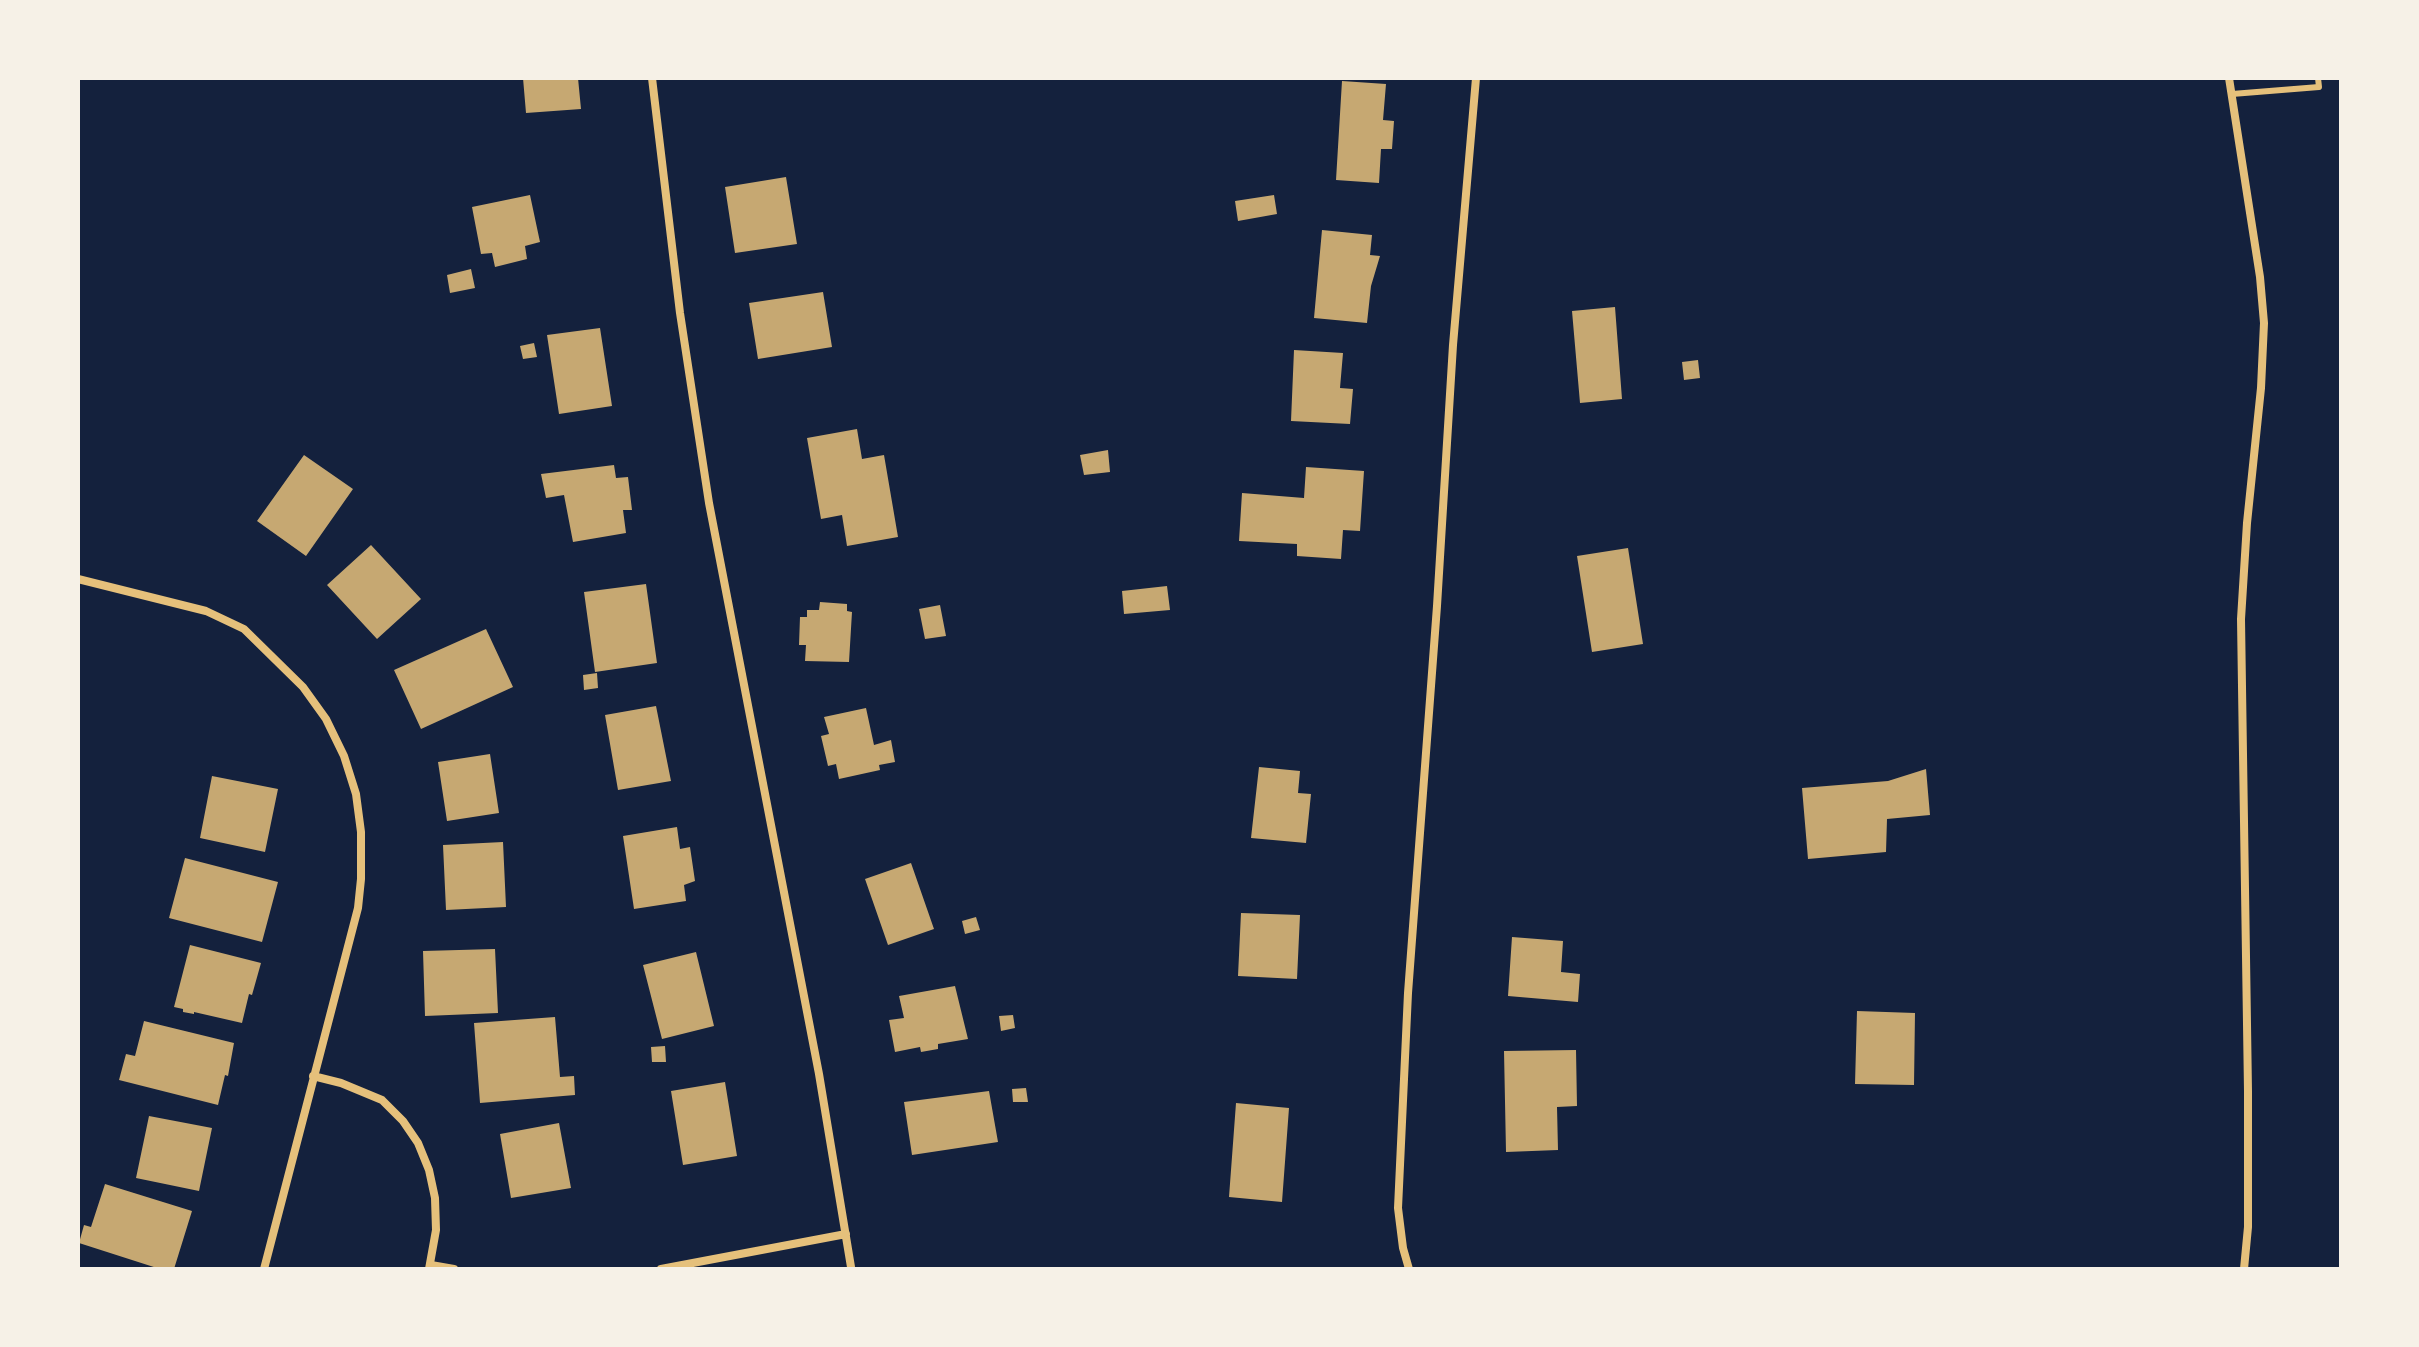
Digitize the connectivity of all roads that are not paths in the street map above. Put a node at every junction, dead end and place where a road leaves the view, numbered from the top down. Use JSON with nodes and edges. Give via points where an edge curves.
{"nodes":[{"id":1,"x":652,"y":78,"type":"edge"},
{"id":2,"x":1476,"y":78,"type":"edge"},
{"id":3,"x":2229,"y":78,"type":"edge"},
{"id":4,"x":2318,"y":78,"type":"edge"},
{"id":5,"x":2232,"y":94,"type":"junction"},
{"id":6,"x":78,"y":579,"type":"edge"},
{"id":7,"x":313,"y":1076,"type":"junction"},
{"id":8,"x":846,"y":1234,"type":"junction"},
{"id":9,"x":430,"y":1267,"type":"edge"},
{"id":10,"x":851,"y":1267,"type":"edge"},
{"id":11,"x":264,"y":1269,"type":"edge"},
{"id":12,"x":454,"y":1269,"type":"edge"},
{"id":13,"x":661,"y":1269,"type":"edge"},
{"id":14,"x":1409,"y":1269,"type":"edge"},
{"id":15,"x":2244,"y":1269,"type":"edge"}],
"edges":[{"from":1,"to":8,"type":"street","via":[[709,503]]},
{"from":2,"to":14,"type":"street","via":[[1408,993],[1398,1208]]},
{"from":3,"to":5,"type":"street"},
{"from":4,"to":5,"type":"lane","via":[[2319,87]]},
{"from":5,"to":15,"type":"street","via":[[2264,323],[2241,619],[2248,1091]]},
{"from":6,"to":7,"type":"street","via":[[206,611],[244,629],[303,687],[344,756],[356,794],[361,879]]},
{"from":7,"to":9,"type":"street","via":[[382,1100],[418,1143],[435,1198]]},
{"from":7,"to":11,"type":"street"},
{"from":8,"to":10,"type":"street"},
{"from":8,"to":13,"type":"street"},
{"from":9,"to":12,"type":"street"}]}
